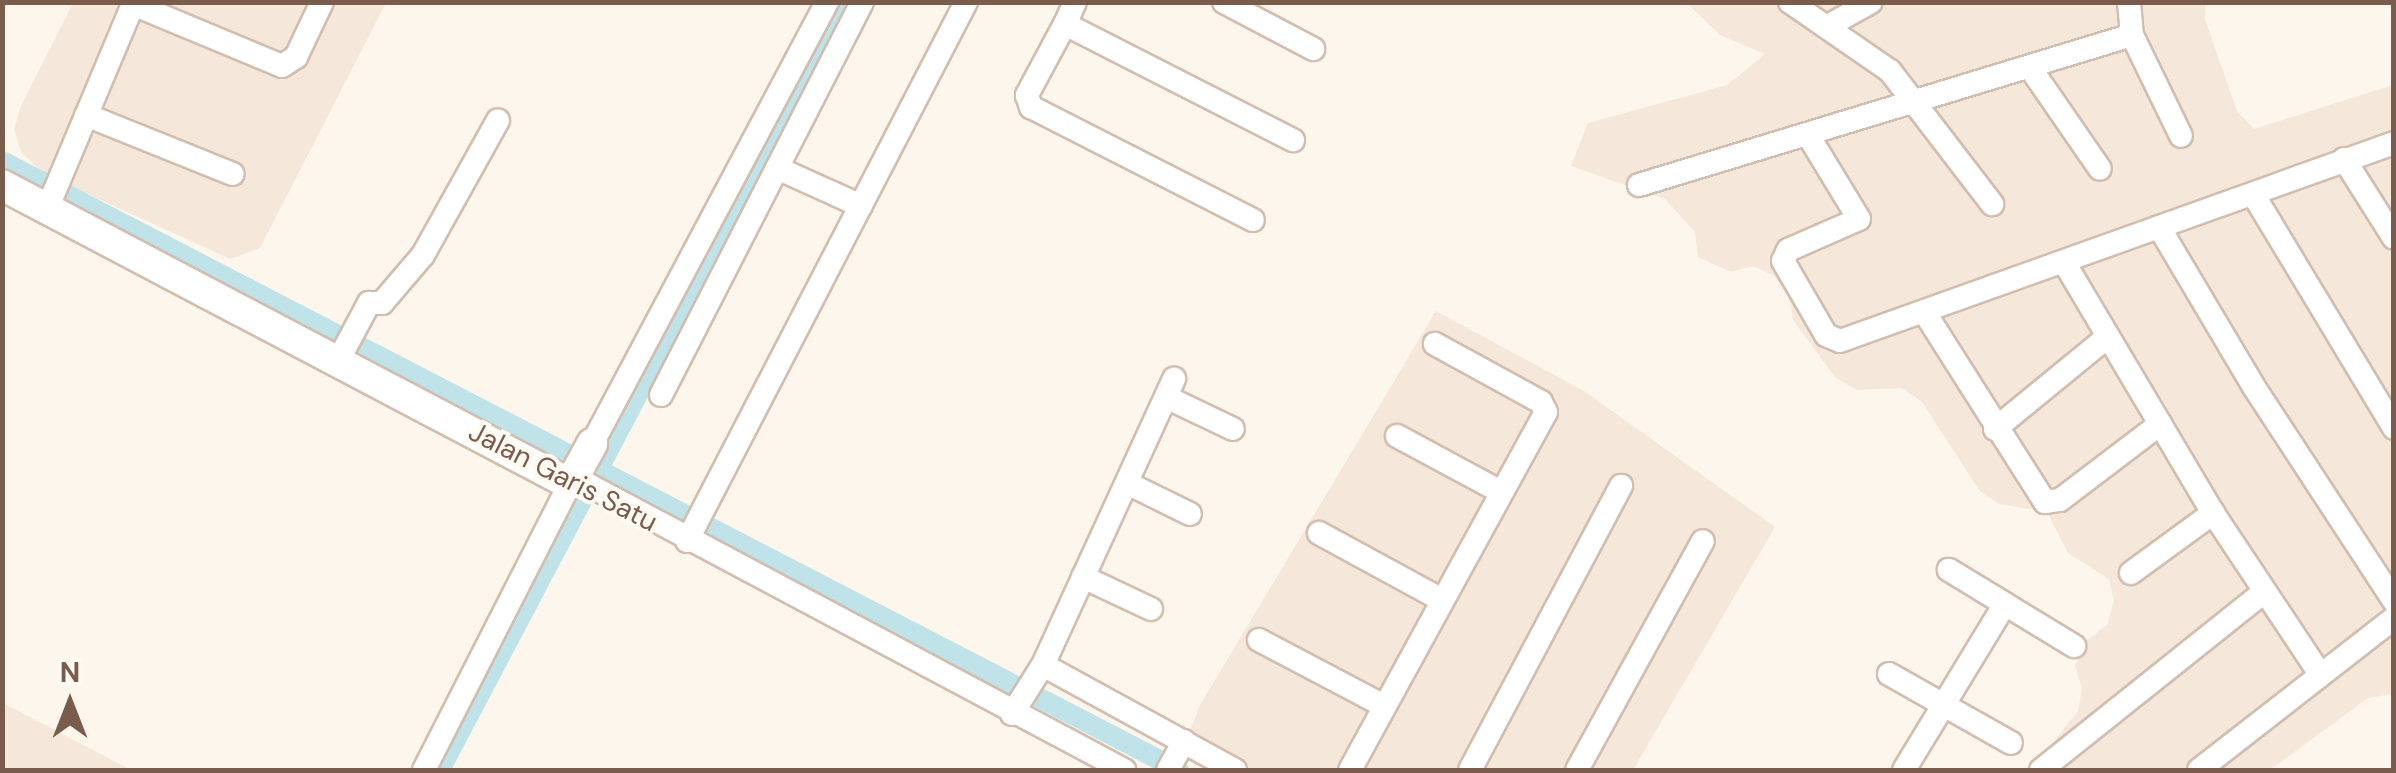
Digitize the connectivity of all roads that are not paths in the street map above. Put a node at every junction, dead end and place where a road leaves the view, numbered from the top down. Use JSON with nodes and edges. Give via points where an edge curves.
{"nodes":[{"id":1,"x":322,"y":2,"type":"edge"},
{"id":2,"x":827,"y":2,"type":"edge"},
{"id":3,"x":862,"y":2,"type":"edge"},
{"id":4,"x":966,"y":2,"type":"edge"},
{"id":5,"x":1076,"y":2,"type":"edge"},
{"id":6,"x":1224,"y":2,"type":"edge"},
{"id":7,"x":1790,"y":2,"type":"edge"},
{"id":8,"x":1871,"y":2,"type":"edge"},
{"id":9,"x":2129,"y":2,"type":"edge"},
{"id":10,"x":134,"y":3,"type":"edge"},
{"id":11,"x":1065,"y":24,"type":"junction"},
{"id":12,"x":1828,"y":26,"type":"junction"},
{"id":13,"x":2132,"y":35,"type":"junction"},
{"id":14,"x":1313,"y":49,"type":"dead end"},
{"id":15,"x":2030,"y":69,"type":"junction"},
{"id":16,"x":1917,"y":101,"type":"junction"},
{"id":17,"x":86,"y":114,"type":"junction"},
{"id":18,"x":498,"y":120,"type":"dead end"},
{"id":19,"x":1808,"y":135,"type":"junction"},
{"id":20,"x":2181,"y":136,"type":"dead end"},
{"id":21,"x":1292,"y":140,"type":"dead end"},
{"id":22,"x":2394,"y":142,"type":"edge"},
{"id":23,"x":2344,"y":160,"type":"junction"},
{"id":24,"x":777,"y":168,"type":"junction"},
{"id":25,"x":2100,"y":169,"type":"dead end"},
{"id":26,"x":233,"y":174,"type":"dead end"},
{"id":27,"x":2,"y":185,"type":"edge"},
{"id":28,"x":1640,"y":185,"type":"dead end"},
{"id":29,"x":2253,"y":194,"type":"junction"},
{"id":30,"x":49,"y":203,"type":"junction"},
{"id":31,"x":1992,"y":204,"type":"dead end"},
{"id":32,"x":860,"y":206,"type":"junction"},
{"id":33,"x":1253,"y":220,"type":"dead end"},
{"id":34,"x":2159,"y":228,"type":"junction"},
{"id":35,"x":2394,"y":238,"type":"edge"},
{"id":36,"x":2064,"y":262,"type":"junction"},
{"id":37,"x":1925,"y":313,"type":"junction"},
{"id":38,"x":2106,"y":338,"type":"junction"},
{"id":39,"x":1435,"y":344,"type":"dead end"},
{"id":40,"x":338,"y":361,"type":"junction"},
{"id":41,"x":660,"y":395,"type":"dead end"},
{"id":42,"x":2160,"y":424,"type":"junction"},
{"id":43,"x":2394,"y":428,"type":"edge"},
{"id":44,"x":1233,"y":429,"type":"dead end"},
{"id":45,"x":1995,"y":429,"type":"junction"},
{"id":46,"x":1397,"y":436,"type":"dead end"},
{"id":47,"x":592,"y":444,"type":"joint"},
{"id":48,"x":1126,"y":482,"type":"junction"},
{"id":49,"x":583,"y":483,"type":"junction"},
{"id":50,"x":1621,"y":486,"type":"dead end"},
{"id":51,"x":1501,"y":492,"type":"junction"},
{"id":52,"x":2213,"y":512,"type":"junction"},
{"id":53,"x":1190,"y":514,"type":"dead end"},
{"id":54,"x":1319,"y":534,"type":"dead end"},
{"id":55,"x":690,"y":536,"type":"junction"},
{"id":56,"x":1703,"y":540,"type":"dead end"},
{"id":57,"x":1948,"y":570,"type":"dead end"},
{"id":58,"x":2131,"y":573,"type":"dead end"},
{"id":59,"x":1083,"y":577,"type":"junction"},
{"id":60,"x":2264,"y":592,"type":"junction"},
{"id":61,"x":1442,"y":600,"type":"junction"},
{"id":62,"x":2394,"y":600,"type":"edge"},
{"id":63,"x":2005,"y":604,"type":"junction"},
{"id":64,"x":1151,"y":609,"type":"dead end"},
{"id":65,"x":2394,"y":618,"type":"edge"},
{"id":66,"x":1259,"y":640,"type":"dead end"},
{"id":67,"x":2074,"y":646,"type":"dead end"},
{"id":68,"x":1039,"y":671,"type":"junction"},
{"id":69,"x":1889,"y":674,"type":"dead end"},
{"id":70,"x":2320,"y":674,"type":"junction"},
{"id":71,"x":1384,"y":706,"type":"junction"},
{"id":72,"x":1945,"y":708,"type":"junction"},
{"id":73,"x":1015,"y":710,"type":"junction"},
{"id":74,"x":2010,"y":743,"type":"dead end"},
{"id":75,"x":1177,"y":754,"type":"edge"},
{"id":76,"x":424,"y":770,"type":"edge"},
{"id":77,"x":1124,"y":770,"type":"edge"},
{"id":78,"x":1235,"y":770,"type":"edge"},
{"id":79,"x":1350,"y":770,"type":"edge"},
{"id":80,"x":1470,"y":770,"type":"edge"},
{"id":81,"x":1576,"y":770,"type":"edge"},
{"id":82,"x":1904,"y":770,"type":"edge"},
{"id":83,"x":2042,"y":770,"type":"edge"},
{"id":84,"x":2199,"y":770,"type":"edge"}],
"edges":[{"from":1,"to":10,"type":"street","via":[[296,56],[282,66]]},
{"from":2,"to":47,"type":"street"},
{"from":3,"to":24,"type":"street"},
{"from":4,"to":32,"type":"street"},
{"from":5,"to":11,"type":"street"},
{"from":6,"to":14,"type":"street"},
{"from":7,"to":12,"type":"street"},
{"from":8,"to":12,"type":"street"},
{"from":9,"to":13,"type":"street"},
{"from":10,"to":17,"type":"street"},
{"from":11,"to":21,"type":"street"},
{"from":11,"to":33,"type":"street","via":[[1027,95],[1031,107]]},
{"from":12,"to":16,"type":"street","via":[[1890,71]]},
{"from":13,"to":15,"type":"street"},
{"from":13,"to":20,"type":"street"},
{"from":15,"to":16,"type":"street"},
{"from":15,"to":25,"type":"street"},
{"from":16,"to":19,"type":"street"},
{"from":16,"to":31,"type":"street"},
{"from":17,"to":26,"type":"street"},
{"from":17,"to":30,"type":"street"},
{"from":18,"to":40,"type":"street","via":[[423,255],[382,303],[369,303]]},
{"from":19,"to":28,"type":"street"},
{"from":19,"to":37,"type":"street","via":[[1859,220],[1784,256],[1826,336],[1840,341]]},
{"from":22,"to":23,"type":"street"},
{"from":23,"to":29,"type":"street"},
{"from":23,"to":35,"type":"street"},
{"from":24,"to":32,"type":"street"},
{"from":24,"to":41,"type":"street"},
{"from":27,"to":30,"type":"street","name":"Jalan Garis Satu"},
{"from":29,"to":34,"type":"street"},
{"from":29,"to":43,"type":"street"},
{"from":30,"to":40,"type":"street","name":"Jalan Garis Satu"},
{"from":32,"to":55,"type":"street"},
{"from":34,"to":36,"type":"street"},
{"from":34,"to":62,"type":"street","via":[[2254,388]]},
{"from":36,"to":37,"type":"street"},
{"from":36,"to":38,"type":"street"},
{"from":37,"to":45,"type":"street"},
{"from":38,"to":42,"type":"street"},
{"from":38,"to":45,"type":"street"},
{"from":39,"to":51,"type":"street","via":[[1546,408]]},
{"from":40,"to":49,"type":"street","name":"Jalan Garis Satu"},
{"from":42,"to":45,"type":"street","via":[[2053,504],[2036,491]]},
{"from":42,"to":52,"type":"street"},
{"from":44,"to":48,"type":"street","via":[[1170,388]]},
{"from":46,"to":51,"type":"street"},
{"from":47,"to":49,"type":"street"},
{"from":48,"to":53,"type":"street"},
{"from":48,"to":59,"type":"street"},
{"from":49,"to":55,"type":"street","name":"Jalan Garis Satu"},
{"from":49,"to":76,"type":"street"},
{"from":50,"to":80,"type":"street"},
{"from":51,"to":61,"type":"street"},
{"from":52,"to":58,"type":"street"},
{"from":52,"to":60,"type":"street"},
{"from":54,"to":61,"type":"street"},
{"from":55,"to":73,"type":"street","name":"Jalan Garis Satu"},
{"from":56,"to":81,"type":"street"},
{"from":57,"to":63,"type":"street"},
{"from":59,"to":64,"type":"street"},
{"from":59,"to":68,"type":"street"},
{"from":60,"to":70,"type":"street"},
{"from":60,"to":83,"type":"street"},
{"from":61,"to":71,"type":"street"},
{"from":63,"to":67,"type":"street"},
{"from":63,"to":72,"type":"street"},
{"from":65,"to":70,"type":"street"},
{"from":66,"to":71,"type":"street"},
{"from":68,"to":73,"type":"street"},
{"from":68,"to":75,"type":"street"},
{"from":69,"to":72,"type":"street"},
{"from":70,"to":84,"type":"street"},
{"from":71,"to":79,"type":"street"},
{"from":72,"to":74,"type":"street"},
{"from":72,"to":82,"type":"street"},
{"from":73,"to":77,"type":"street","name":"Jalan Garis Satu"},
{"from":75,"to":78,"type":"street"}]}
